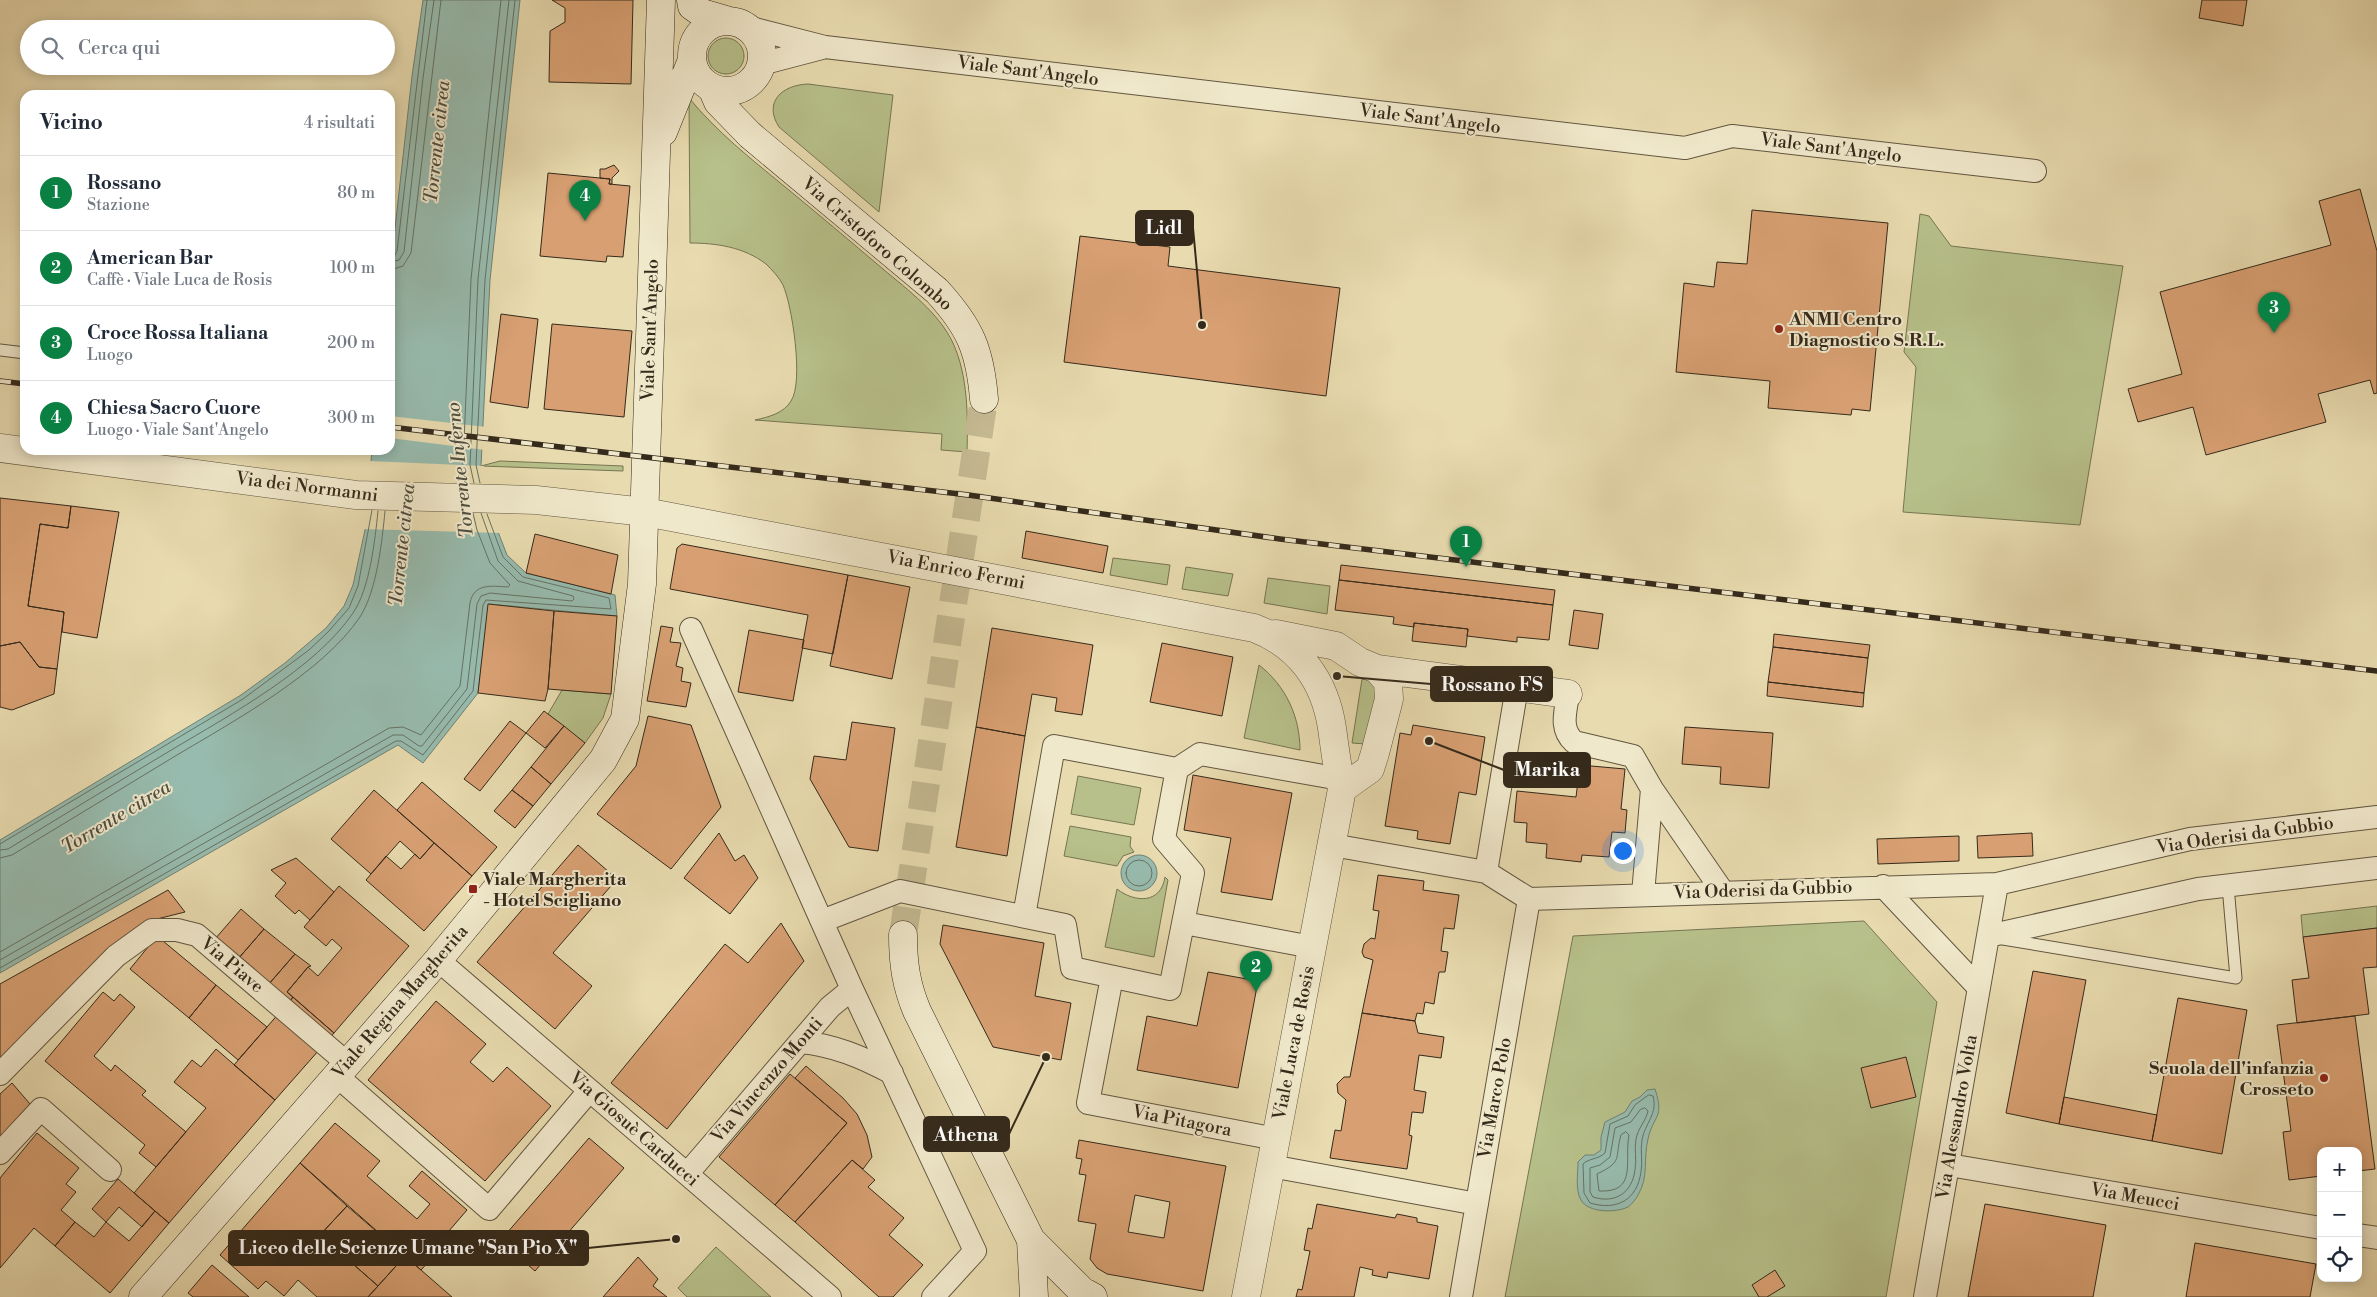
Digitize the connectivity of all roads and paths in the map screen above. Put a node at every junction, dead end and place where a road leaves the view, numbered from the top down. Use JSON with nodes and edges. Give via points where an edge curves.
{"nodes":[{"id":1,"x":661,"y":0,"type":"edge"},
{"id":2,"x":676,"y":0,"type":"edge"},
{"id":3,"x":691,"y":0,"type":"edge"},
{"id":4,"x":738,"y":24,"type":"junction"},
{"id":5,"x":825,"y":47,"type":"junction"},
{"id":6,"x":692,"y":54,"type":"junction"},
{"id":7,"x":758,"y":70,"type":"junction"},
{"id":8,"x":712,"y":88,"type":"junction"},
{"id":9,"x":750,"y":135,"type":"junction"},
{"id":10,"x":656,"y":149,"type":"junction"},
{"id":11,"x":2035,"y":171,"type":"dead end"},
{"id":12,"x":0,"y":350,"type":"edge"},
{"id":13,"x":20,"y":352,"type":"edge"},
{"id":14,"x":984,"y":399,"type":"tunnel mouth"},
{"id":15,"x":0,"y":448,"type":"edge"},
{"id":16,"x":20,"y":451,"type":"edge"},
{"id":17,"x":53,"y":455,"type":"edge"},
{"id":18,"x":644,"y":512,"type":"junction"},
{"id":19,"x":691,"y":629,"type":"dead end"},
{"id":20,"x":1266,"y":632,"type":"junction"},
{"id":21,"x":1377,"y":669,"type":"junction"},
{"id":22,"x":1438,"y":677,"type":"junction"},
{"id":23,"x":1517,"y":687,"type":"junction"},
{"id":24,"x":1568,"y":694,"type":"joint"},
{"id":25,"x":1387,"y":709,"type":"junction"},
{"id":26,"x":1177,"y":768,"type":"junction"},
{"id":27,"x":1341,"y":784,"type":"junction"},
{"id":28,"x":1652,"y":789,"type":"junction"},
{"id":29,"x":2377,"y":816,"type":"edge"},
{"id":30,"x":1332,"y":845,"type":"junction"},
{"id":31,"x":2377,"y":868,"type":"edge"},
{"id":32,"x":1486,"y":872,"type":"junction"},
{"id":33,"x":1997,"y":884,"type":"junction"},
{"id":34,"x":1883,"y":886,"type":"junction"},
{"id":35,"x":2228,"y":886,"type":"junction"},
{"id":36,"x":1722,"y":892,"type":"junction"},
{"id":37,"x":1643,"y":894,"type":"junction"},
{"id":38,"x":1530,"y":899,"type":"junction"},
{"id":39,"x":1024,"y":916,"type":"junction"},
{"id":40,"x":822,"y":921,"type":"junction"},
{"id":41,"x":1184,"y":923,"type":"junction"},
{"id":42,"x":903,"y":935,"type":"tunnel mouth"},
{"id":43,"x":1988,"y":936,"type":"junction"},
{"id":44,"x":1312,"y":947,"type":"junction"},
{"id":45,"x":438,"y":960,"type":"junction"},
{"id":46,"x":1112,"y":977,"type":"junction"},
{"id":47,"x":1979,"y":988,"type":"junction"},
{"id":48,"x":852,"y":989,"type":"junction"},
{"id":49,"x":800,"y":1042,"type":"junction"},
{"id":50,"x":342,"y":1070,"type":"junction"},
{"id":51,"x":892,"y":1073,"type":"junction"},
{"id":52,"x":0,"y":1074,"type":"edge"},
{"id":53,"x":590,"y":1091,"type":"junction"},
{"id":54,"x":1276,"y":1140,"type":"junction"},
{"id":55,"x":0,"y":1153,"type":"edge"},
{"id":56,"x":1949,"y":1165,"type":"junction"},
{"id":57,"x":1271,"y":1166,"type":"junction"},
{"id":58,"x":110,"y":1170,"type":"dead end"},
{"id":59,"x":686,"y":1174,"type":"junction"},
{"id":60,"x":1477,"y":1204,"type":"junction"},
{"id":61,"x":2317,"y":1227,"type":"edge"},
{"id":62,"x":2362,"y":1236,"type":"edge"},
{"id":63,"x":2377,"y":1238,"type":"edge"},
{"id":64,"x":1031,"y":1240,"type":"junction"},
{"id":65,"x":143,"y":1297,"type":"edge"},
{"id":66,"x":830,"y":1297,"type":"edge"},
{"id":67,"x":933,"y":1297,"type":"edge"},
{"id":68,"x":1034,"y":1297,"type":"edge"},
{"id":69,"x":1093,"y":1297,"type":"edge"},
{"id":70,"x":1246,"y":1297,"type":"edge"},
{"id":71,"x":1461,"y":1297,"type":"edge"},
{"id":72,"x":1925,"y":1297,"type":"edge"}],
"edges":[{"from":1,"to":10,"type":"main road","name":"Viale Sant'Angelo"},
{"from":2,"to":6,"type":"main road","via":[[680,28]]},
{"from":3,"to":4,"type":"main road","name":"Viale Sant'Angelo","via":[[692,6],[702,13]]},
{"from":4,"to":5,"type":"street","name":"Viale Sant'Angelo"},
{"from":4,"to":6,"type":"main road","via":[[717,22],[706,28],[698,37]]},
{"from":4,"to":7,"type":"main road","via":[[760,43],[762,54]]},
{"from":5,"to":7,"type":"street","name":"Viale Sant'Angelo"},
{"from":5,"to":11,"type":"street","name":"Viale Sant'Angelo","via":[[1685,148],[1732,136]]},
{"from":6,"to":8,"type":"main road","via":[[695,71]]},
{"from":6,"to":10,"type":"main road","name":"Viale Sant'Angelo"},
{"from":7,"to":8,"type":"main road","via":[[746,85],[736,90]]},
{"from":7,"to":9,"type":"main road","via":[[746,104],[745,119]]},
{"from":8,"to":9,"type":"main road","name":"Via Cristoforo Colombo","via":[[718,102]]},
{"from":9,"to":14,"type":"main road","name":"Via Cristoforo Colombo","via":[[937,291],[957,314],[973,341]]},
{"from":10,"to":18,"type":"main road","name":"Viale Sant'Angelo"},
{"from":12,"to":13,"type":"lane"},
{"from":15,"to":16,"type":"main road","name":"Via dei Normanni"},
{"from":17,"to":18,"type":"main road","name":"Via dei Normanni","via":[[356,495],[536,500]]},
{"from":18,"to":20,"type":"main road","name":"Via Enrico Fermi"},
{"from":18,"to":45,"type":"main road","name":"Viale Regina Margherita","via":[[642,584],[622,726],[603,760]]},
{"from":19,"to":40,"type":"street"},
{"from":20,"to":21,"type":"main road","via":[[1336,646]]},
{"from":20,"to":27,"type":"main road","name":"Viale Luca de Rosis","via":[[1292,648],[1316,678],[1329,713]]},
{"from":21,"to":22,"type":"main road"},
{"from":21,"to":25,"type":"main road","via":[[1388,682]]},
{"from":22,"to":23,"type":"main road"},
{"from":22,"to":25,"type":"main road","via":[[1400,689]]},
{"from":23,"to":24,"type":"main road"},
{"from":23,"to":32,"type":"street"},
{"from":24,"to":28,"type":"street","via":[[1564,724],[1567,736],[1574,742],[1633,756]]},
{"from":25,"to":27,"type":"main road","via":[[1370,769]]},
{"from":26,"to":27,"type":"street","via":[[1200,754]]},
{"from":26,"to":39,"type":"street","via":[[1054,746]]},
{"from":26,"to":41,"type":"street","via":[[1164,839],[1193,874]]},
{"from":27,"to":30,"type":"main road","name":"Viale Luca de Rosis"},
{"from":28,"to":36,"type":"street"},
{"from":28,"to":37,"type":"street"},
{"from":29,"to":33,"type":"street","name":"Via Oderisi da Gubbio","via":[[2190,839]]},
{"from":30,"to":32,"type":"street"},
{"from":30,"to":44,"type":"main road","name":"Viale Luca de Rosis"},
{"from":31,"to":35,"type":"street"},
{"from":32,"to":38,"type":"street"},
{"from":33,"to":34,"type":"street","name":"Via Oderisi da Gubbio"},
{"from":33,"to":43,"type":"street","name":"Via Alessandro Volta"},
{"from":34,"to":36,"type":"street","name":"Via Oderisi da Gubbio"},
{"from":34,"to":47,"type":"street"},
{"from":35,"to":43,"type":"street","via":[[2198,889]]},
{"from":35,"to":43,"type":"lane","via":[[2236,978]]},
{"from":36,"to":37,"type":"street","name":"Via Oderisi da Gubbio"},
{"from":37,"to":38,"type":"street","name":"Via Oderisi da Gubbio"},
{"from":38,"to":60,"type":"street","name":"Via Marco Polo"},
{"from":39,"to":40,"type":"street","via":[[900,891]]},
{"from":39,"to":46,"type":"street","via":[[1065,925],[1072,968]]},
{"from":40,"to":48,"type":"street"},
{"from":41,"to":44,"type":"street"},
{"from":41,"to":46,"type":"street","via":[[1170,989]]},
{"from":42,"to":64,"type":"main road","via":[[907,987],[917,1011]]},
{"from":43,"to":47,"type":"street","name":"Via Alessandro Volta"},
{"from":44,"to":54,"type":"main road","name":"Viale Luca de Rosis"},
{"from":45,"to":50,"type":"main road","name":"Viale Regina Margherita"},
{"from":45,"to":53,"type":"street","name":"Via Giosuè Carducci"},
{"from":46,"to":54,"type":"street","name":"Via Pitagora","via":[[1088,1102]]},
{"from":47,"to":56,"type":"street","name":"Via Alessandro Volta"},
{"from":48,"to":49,"type":"street","name":"Via Vincenzo Monti","via":[[830,1007]]},
{"from":48,"to":51,"type":"street"},
{"from":49,"to":51,"type":"street","via":[[848,1052]]},
{"from":49,"to":59,"type":"street","name":"Via Vincenzo Monti"},
{"from":50,"to":52,"type":"street","name":"Via Piave","via":[[197,935],[177,930],[152,930],[116,956]]},
{"from":50,"to":53,"type":"street","name":"Via Piave","via":[[489,1209]]},
{"from":50,"to":65,"type":"main road","name":"Viale Regina Margherita"},
{"from":51,"to":67,"type":"street","via":[[975,1251]]},
{"from":53,"to":59,"type":"street","name":"Via Giosuè Carducci"},
{"from":54,"to":57,"type":"main road","name":"Viale Luca de Rosis"},
{"from":55,"to":58,"type":"street","via":[[41,1109]]},
{"from":56,"to":61,"type":"street","name":"Via Meucci"},
{"from":56,"to":72,"type":"street","name":"Via Alessandro Volta"},
{"from":57,"to":60,"type":"street"},
{"from":57,"to":70,"type":"main road","name":"Viale Luca de Rosis"},
{"from":59,"to":66,"type":"street","name":"Via Giosuè Carducci"},
{"from":60,"to":71,"type":"street","name":"Via Marco Polo"},
{"from":62,"to":63,"type":"street"},
{"from":64,"to":68,"type":"main road"},
{"from":64,"to":69,"type":"main road"}]}
